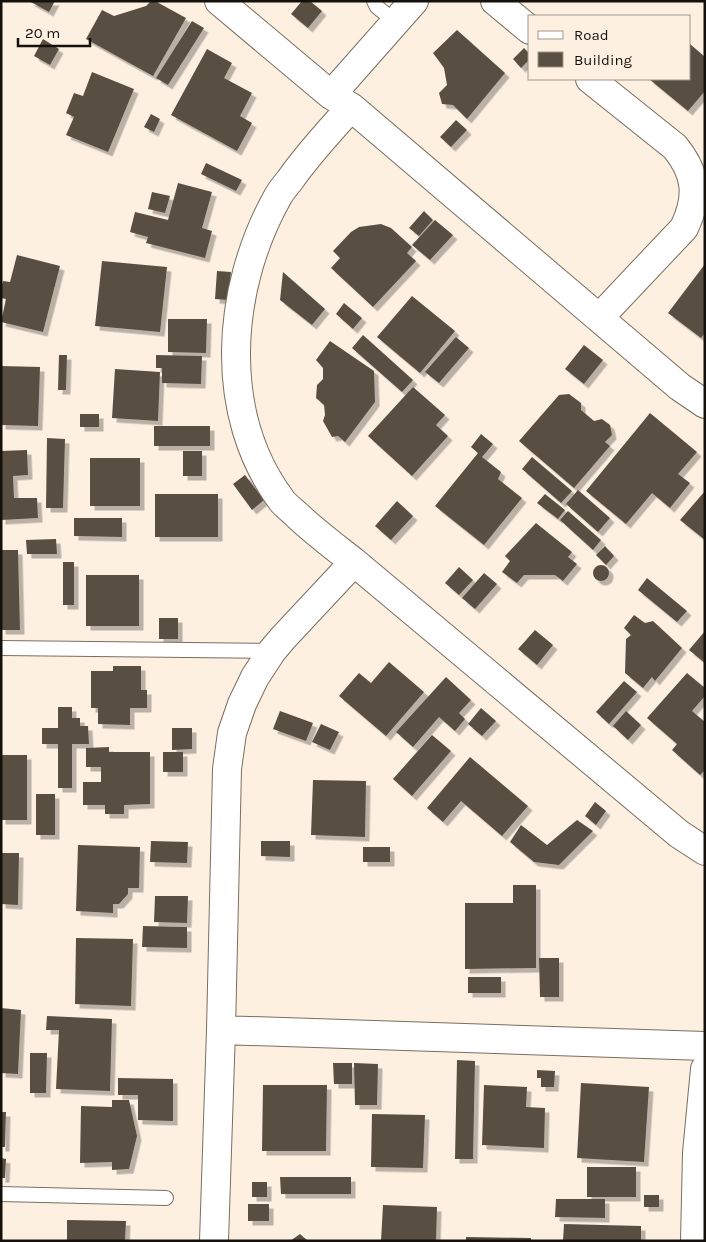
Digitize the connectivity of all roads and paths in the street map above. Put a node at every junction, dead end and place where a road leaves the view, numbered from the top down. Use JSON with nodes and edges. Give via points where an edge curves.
{"nodes":[{"id":1,"x":219,"y":1,"type":"edge"},
{"id":2,"x":374,"y":1,"type":"edge"},
{"id":3,"x":414,"y":1,"type":"edge"},
{"id":4,"x":494,"y":1,"type":"edge"},
{"id":5,"x":396,"y":22,"type":"junction"},
{"id":6,"x":528,"y":28,"type":"edge"},
{"id":7,"x":591,"y":80,"type":"edge"},
{"id":8,"x":341,"y":101,"type":"junction"},
{"id":9,"x":599,"y":318,"type":"junction"},
{"id":10,"x":705,"y":404,"type":"edge"},
{"id":11,"x":354,"y":562,"type":"junction"},
{"id":12,"x":1,"y":648,"type":"edge"},
{"id":13,"x":272,"y":651,"type":"junction"},
{"id":14,"x":705,"y":851,"type":"edge"},
{"id":15,"x":221,"y":1030,"type":"junction"},
{"id":16,"x":705,"y":1046,"type":"edge"},
{"id":17,"x":705,"y":1069,"type":"edge"},
{"id":18,"x":1,"y":1194,"type":"edge"},
{"id":19,"x":166,"y":1198,"type":"dead end"},
{"id":20,"x":214,"y":1241,"type":"edge"},
{"id":21,"x":694,"y":1241,"type":"edge"}],
"edges":[{"from":1,"to":8,"type":"street"},
{"from":2,"to":5,"type":"lane"},
{"from":3,"to":5,"type":"street"},
{"from":4,"to":6,"type":"street"},
{"from":5,"to":8,"type":"street"},
{"from":7,"to":9,"type":"street","via":[[675,147],[684,158],[693,186],[692,208],[684,228]]},
{"from":8,"to":9,"type":"street"},
{"from":8,"to":11,"type":"street","via":[[277,197],[262,228],[246,273],[237,320],[236,369],[243,415],[257,461],[283,502]]},
{"from":9,"to":10,"type":"street"},
{"from":11,"to":13,"type":"street"},
{"from":11,"to":14,"type":"street","via":[[679,834]]},
{"from":12,"to":13,"type":"lane"},
{"from":13,"to":15,"type":"street","via":[[242,704],[232,733],[227,769]]},
{"from":15,"to":16,"type":"street"},
{"from":15,"to":20,"type":"street"},
{"from":17,"to":21,"type":"street","via":[[697,1153]]},
{"from":18,"to":19,"type":"lane"}]}
